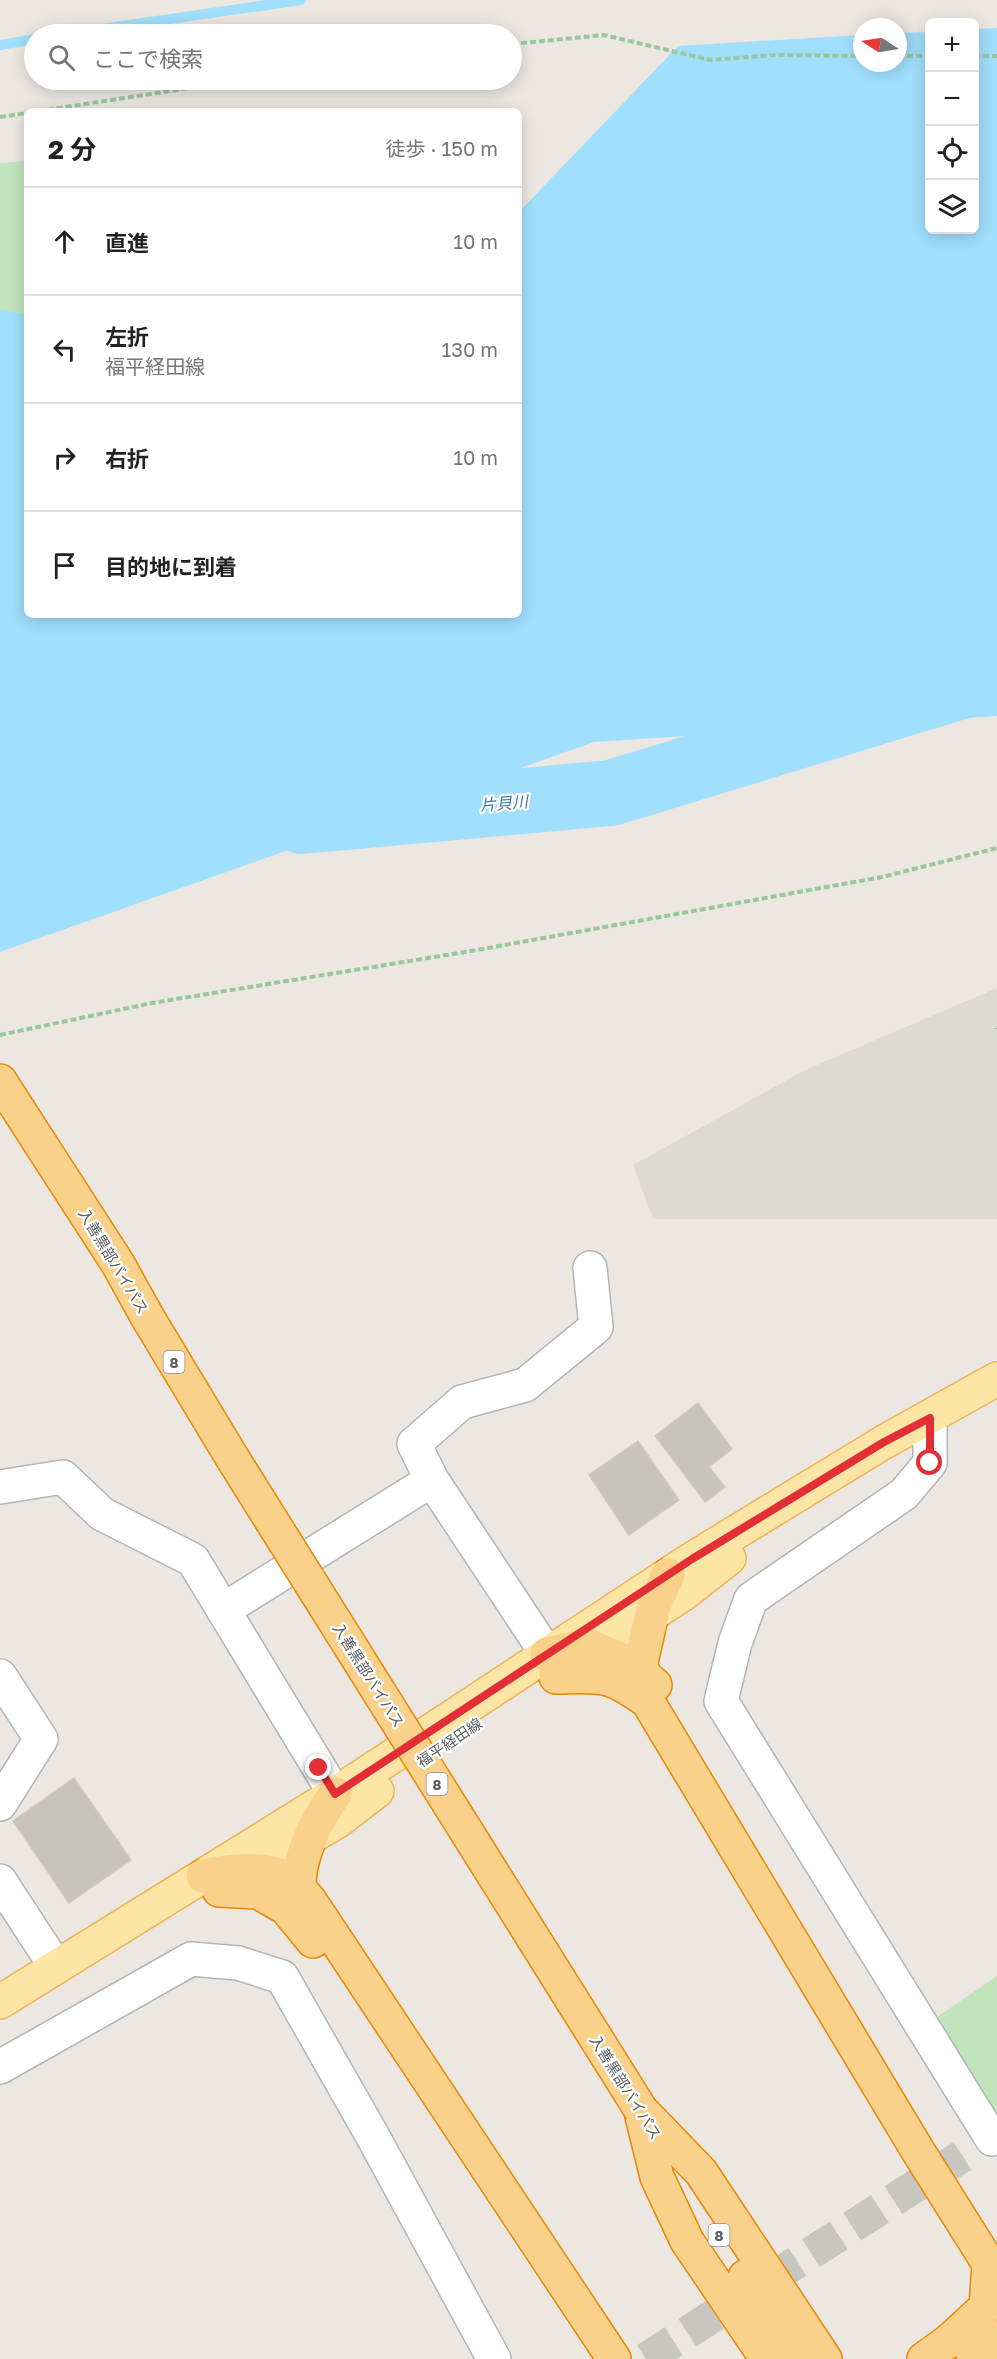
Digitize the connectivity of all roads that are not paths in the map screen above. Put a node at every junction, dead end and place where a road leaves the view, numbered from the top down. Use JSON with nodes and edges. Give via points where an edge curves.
{"nodes":[{"id":1,"x":0,"y":1081,"type":"edge"},
{"id":2,"x":590,"y":1268,"type":"dead end"},
{"id":3,"x":997,"y":1379,"type":"edge"},
{"id":4,"x":930,"y":1418,"type":"junction"},
{"id":5,"x":432,"y":1480,"type":"junction"},
{"id":6,"x":0,"y":1487,"type":"edge"},
{"id":7,"x":675,"y":1585,"type":"junction"},
{"id":8,"x":223,"y":1610,"type":"junction"},
{"id":9,"x":652,"y":1615,"type":"junction"},
{"id":10,"x":599,"y":1649,"type":"junction"},
{"id":11,"x":551,"y":1666,"type":"junction"},
{"id":12,"x":0,"y":1676,"type":"edge"},
{"id":13,"x":650,"y":1688,"type":"junction"},
{"id":14,"x":0,"y":1804,"type":"edge"},
{"id":15,"x":328,"y":1817,"type":"junction"},
{"id":16,"x":251,"y":1872,"type":"junction"},
{"id":17,"x":0,"y":1881,"type":"edge"},
{"id":18,"x":210,"y":1883,"type":"junction"},
{"id":19,"x":300,"y":1889,"type":"junction"},
{"id":20,"x":317,"y":1930,"type":"junction"},
{"id":21,"x":56,"y":1967,"type":"junction"},
{"id":22,"x":0,"y":2002,"type":"edge"},
{"id":23,"x":0,"y":2022,"type":"edge"},
{"id":24,"x":0,"y":2067,"type":"edge"},
{"id":25,"x":641,"y":2110,"type":"junction"},
{"id":26,"x":985,"y":2142,"type":"edge"},
{"id":27,"x":997,"y":2250,"type":"edge"},
{"id":28,"x":997,"y":2337,"type":"edge"},
{"id":29,"x":494,"y":2359,"type":"edge"},
{"id":30,"x":592,"y":2359,"type":"edge"},
{"id":31,"x":614,"y":2359,"type":"edge"},
{"id":32,"x":767,"y":2359,"type":"edge"},
{"id":33,"x":797,"y":2359,"type":"edge"},
{"id":34,"x":825,"y":2359,"type":"edge"},
{"id":35,"x":924,"y":2359,"type":"edge"},
{"id":36,"x":973,"y":2359,"type":"edge"}],
"edges":[{"from":1,"to":25,"type":"highway","name":"入善黒部バイパス","number":"8","bridge":true,"via":[[118,1264],[233,1459]]},
{"from":2,"to":5,"type":"street","via":[[596,1327],[525,1385],[462,1402],[414,1444]]},
{"from":3,"to":4,"type":"main road","name":"福平経田線"},
{"from":4,"to":7,"type":"main road","name":"福平経田線","via":[[884,1442]]},
{"from":4,"to":26,"type":"street","via":[[930,1463],[904,1494],[751,1599],[721,1701]]},
{"from":5,"to":8,"type":"street"},
{"from":5,"to":11,"type":"street"},
{"from":6,"to":8,"type":"street","via":[[63,1477],[102,1514],[193,1560]]},
{"from":7,"to":9,"type":"highway"},
{"from":7,"to":11,"type":"main road","name":"福平経田線"},
{"from":7,"to":13,"type":"highway"},
{"from":8,"to":15,"type":"street"},
{"from":9,"to":10,"type":"main road"},
{"from":9,"to":13,"type":"highway","via":[[641,1662]]},
{"from":10,"to":11,"type":"highway","via":[[587,1645]]},
{"from":10,"to":13,"type":"highway","via":[[631,1664]]},
{"from":11,"to":13,"type":"highway"},
{"from":11,"to":15,"type":"main road","name":"福平経田線"},
{"from":12,"to":14,"type":"street","via":[[41,1739]]},
{"from":13,"to":27,"type":"highway","via":[[960,2182]]},
{"from":13,"to":35,"type":"highway","via":[[918,2151],[989,2264],[986,2307]]},
{"from":15,"to":16,"type":"main road","name":"福平経田線"},
{"from":15,"to":18,"type":"main road","name":"福平経田線"},
{"from":15,"to":19,"type":"highway","via":[[300,1872]]},
{"from":15,"to":20,"type":"highway"},
{"from":16,"to":18,"type":"highway","via":[[227,1872]]},
{"from":16,"to":19,"type":"highway","via":[[281,1875]]},
{"from":17,"to":21,"type":"street"},
{"from":18,"to":20,"type":"highway","via":[[258,1892]]},
{"from":18,"to":21,"type":"main road","name":"福平経田線"},
{"from":18,"to":23,"type":"main road","name":"福平経田線","via":[[125,1944]]},
{"from":19,"to":20,"type":"highway","via":[[310,1901]]},
{"from":20,"to":30,"type":"highway"},
{"from":20,"to":31,"type":"highway"},
{"from":21,"to":22,"type":"main road","name":"福平経田線"},
{"from":24,"to":29,"type":"street","via":[[191,1959],[238,1963],[282,1977]]},
{"from":25,"to":32,"type":"highway","via":[[657,2177],[687,2241]]},
{"from":25,"to":33,"type":"highway","name":"入善黒部バイパス","number":"8"},
{"from":25,"to":34,"type":"highway","via":[[700,2172]]},
{"from":28,"to":36,"type":"highway"}]}
